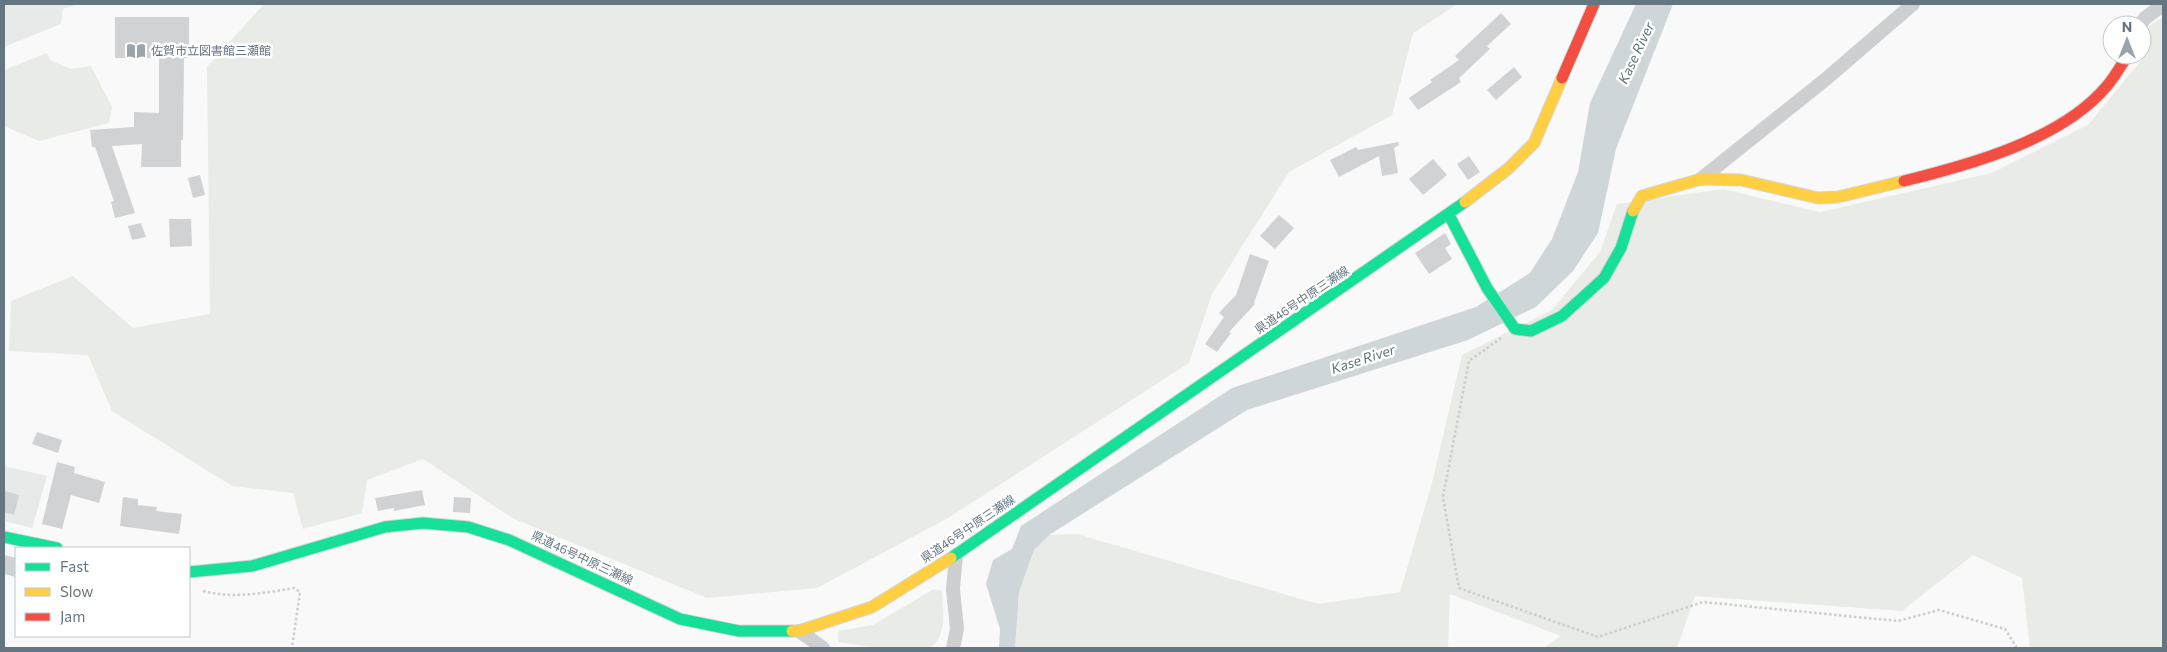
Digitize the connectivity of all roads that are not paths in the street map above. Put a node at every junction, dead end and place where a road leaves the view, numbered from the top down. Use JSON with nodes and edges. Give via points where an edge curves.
{"nodes":[{"id":1,"x":1594,"y":4,"type":"edge"},
{"id":2,"x":1914,"y":4,"type":"edge"},
{"id":3,"x":2163,"y":5,"type":"edge"},
{"id":4,"x":2148,"y":15,"type":"edge"},
{"id":5,"x":2123,"y":65,"type":"edge"},
{"id":6,"x":1701,"y":179,"type":"junction"},
{"id":7,"x":1449,"y":216,"type":"junction"},
{"id":8,"x":4,"y":537,"type":"edge"},
{"id":9,"x":52,"y":547,"type":"edge"},
{"id":10,"x":956,"y":555,"type":"junction"},
{"id":11,"x":190,"y":572,"type":"edge"},
{"id":12,"x":799,"y":631,"type":"junction"},
{"id":13,"x":823,"y":648,"type":"edge"},
{"id":14,"x":953,"y":648,"type":"edge"}],
"edges":[{"from":1,"to":7,"type":"main road","name":"県道46号中原三瀬線","via":[[1534,143],[1509,168]]},
{"from":2,"to":6,"type":"street"},
{"from":3,"to":4,"type":"street"},
{"from":5,"to":6,"type":"main road","via":[[2105,89],[2071,118],[2017,146],[1974,163],[1838,197],[1818,198],[1741,180]]},
{"from":6,"to":7,"type":"main road","via":[[1642,196],[1630,216],[1621,248],[1604,278],[1562,316],[1531,331],[1515,329],[1486,288]]},
{"from":7,"to":10,"type":"main road","name":"県道46号中原三瀬線"},
{"from":8,"to":9,"type":"main road"},
{"from":10,"to":12,"type":"main road","name":"県道46号中原三瀬線","via":[[872,607]]},
{"from":10,"to":14,"type":"street","via":[[953,589],[957,629]]},
{"from":11,"to":12,"type":"main road","name":"県道46号中原三瀬線","via":[[252,566],[385,527],[423,523],[468,527],[510,540],[680,619],[739,631]]},
{"from":12,"to":13,"type":"street"}]}
